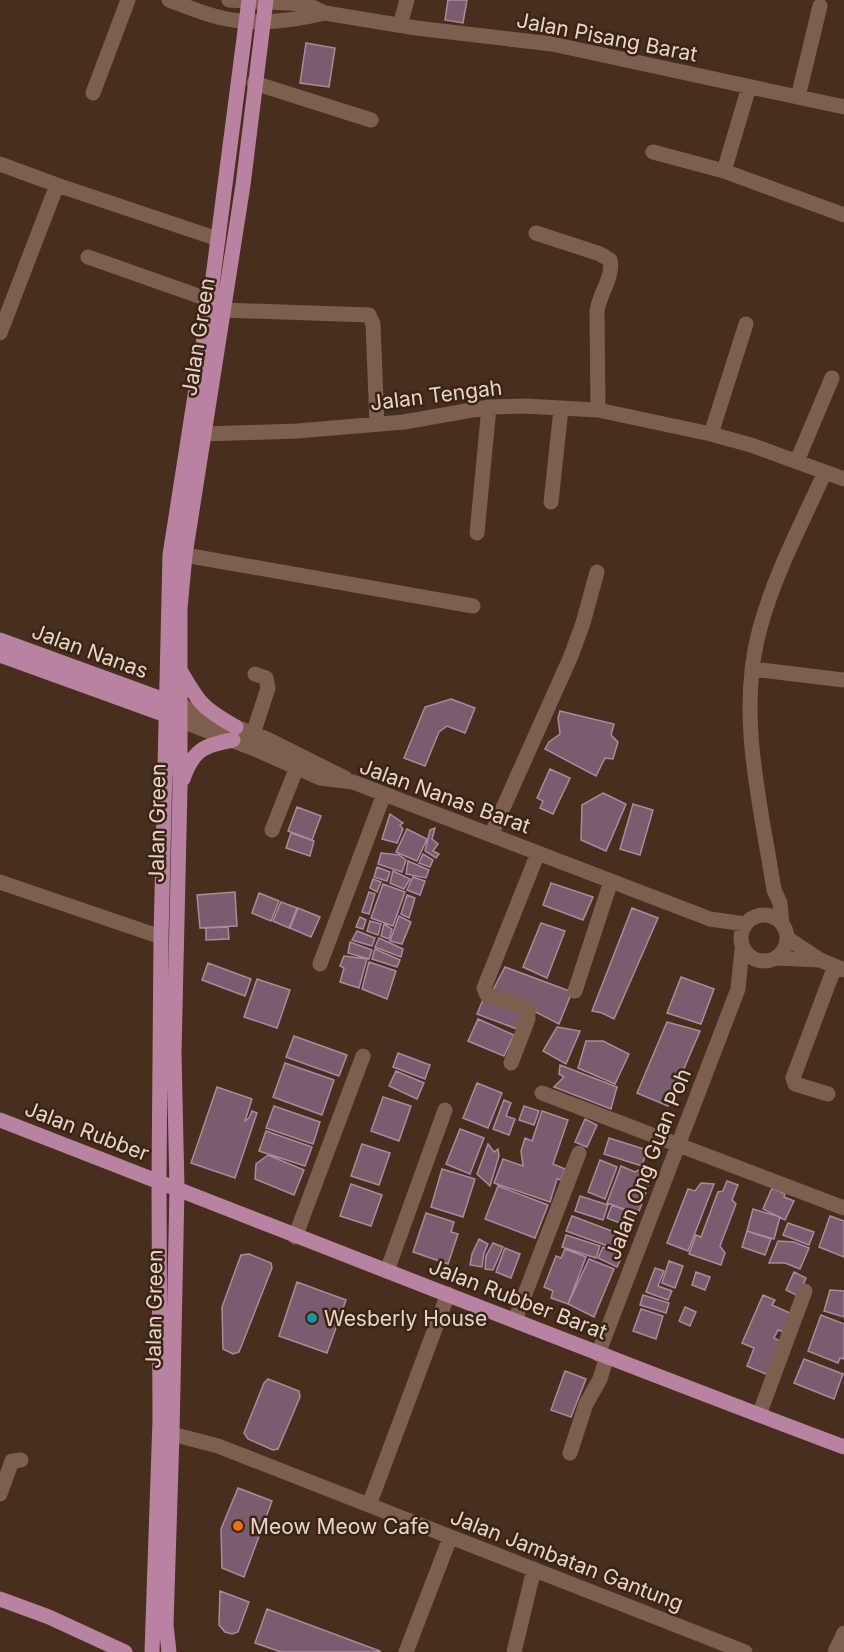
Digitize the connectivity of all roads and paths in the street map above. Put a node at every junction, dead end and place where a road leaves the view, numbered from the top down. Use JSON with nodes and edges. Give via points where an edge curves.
{"nodes":[{"id":1,"x":128,"y":0,"type":"edge"},
{"id":2,"x":169,"y":0,"type":"edge"},
{"id":3,"x":229,"y":0,"type":"edge"},
{"id":4,"x":407,"y":0,"type":"edge"},
{"id":5,"x":249,"y":1,"type":"edge"},
{"id":6,"x":266,"y":1,"type":"edge"},
{"id":7,"x":820,"y":6,"type":"dead end"},
{"id":8,"x":325,"y":13,"type":"junction"},
{"id":9,"x":246,"y":21,"type":"junction"},
{"id":10,"x":262,"y":21,"type":"junction"},
{"id":11,"x":400,"y":25,"type":"junction"},
{"id":12,"x":254,"y":83,"type":"junction"},
{"id":13,"x":749,"y":87,"type":"junction"},
{"id":14,"x":93,"y":93,"type":"dead end"},
{"id":15,"x":798,"y":97,"type":"junction"},
{"id":16,"x":844,"y":107,"type":"edge"},
{"id":17,"x":371,"y":120,"type":"dead end"},
{"id":18,"x":653,"y":152,"type":"dead end"},
{"id":19,"x":0,"y":164,"type":"edge"},
{"id":20,"x":724,"y":171,"type":"junction"},
{"id":21,"x":57,"y":185,"type":"junction"},
{"id":22,"x":844,"y":215,"type":"edge"},
{"id":23,"x":536,"y":233,"type":"dead end"},
{"id":24,"x":218,"y":239,"type":"junction"},
{"id":25,"x":88,"y":257,"type":"dead end"},
{"id":26,"x":210,"y":300,"type":"junction"},
{"id":27,"x":223,"y":310,"type":"junction"},
{"id":28,"x":746,"y":324,"type":"dead end"},
{"id":29,"x":0,"y":333,"type":"edge"},
{"id":30,"x":832,"y":378,"type":"dead end"},
{"id":31,"x":489,"y":407,"type":"junction"},
{"id":32,"x":561,"y":409,"type":"junction"},
{"id":33,"x":598,"y":410,"type":"junction"},
{"id":34,"x":377,"y":424,"type":"junction"},
{"id":35,"x":204,"y":434,"type":"junction"},
{"id":36,"x":711,"y":434,"type":"junction"},
{"id":37,"x":797,"y":461,"type":"junction"},
{"id":38,"x":825,"y":472,"type":"junction"},
{"id":39,"x":844,"y":479,"type":"edge"},
{"id":40,"x":551,"y":502,"type":"dead end"},
{"id":41,"x":477,"y":533,"type":"dead end"},
{"id":42,"x":185,"y":555,"type":"junction"},
{"id":43,"x":597,"y":572,"type":"dead end"},
{"id":44,"x":473,"y":606,"type":"dead end"},
{"id":45,"x":0,"y":640,"type":"edge"},
{"id":46,"x":0,"y":655,"type":"edge"},
{"id":47,"x":179,"y":667,"type":"junction"},
{"id":48,"x":753,"y":669,"type":"junction"},
{"id":49,"x":255,"y":674,"type":"dead end"},
{"id":50,"x":844,"y":680,"type":"edge"},
{"id":51,"x":173,"y":710,"type":"junction"},
{"id":52,"x":235,"y":734,"type":"junction"},
{"id":53,"x":253,"y":734,"type":"junction"},
{"id":54,"x":297,"y":767,"type":"junction"},
{"id":55,"x":353,"y":782,"type":"junction"},
{"id":56,"x":180,"y":788,"type":"junction"},
{"id":57,"x":384,"y":794,"type":"junction"},
{"id":58,"x":272,"y":830,"type":"dead end"},
{"id":59,"x":491,"y":835,"type":"junction"},
{"id":60,"x":538,"y":853,"type":"junction"},
{"id":61,"x":611,"y":881,"type":"junction"},
{"id":62,"x":0,"y":882,"type":"edge"},
{"id":63,"x":774,"y":890,"type":"junction"},
{"id":64,"x":762,"y":915,"type":"junction"},
{"id":65,"x":710,"y":919,"type":"junction"},
{"id":66,"x":745,"y":924,"type":"junction"},
{"id":67,"x":785,"y":931,"type":"junction"},
{"id":68,"x":161,"y":937,"type":"junction"},
{"id":69,"x":741,"y":947,"type":"junction"},
{"id":70,"x":773,"y":960,"type":"junction"},
{"id":71,"x":820,"y":960,"type":"junction"},
{"id":72,"x":320,"y":964,"type":"dead end"},
{"id":73,"x":840,"y":968,"type":"edge"},
{"id":74,"x":738,"y":989,"type":"junction"},
{"id":75,"x":575,"y":991,"type":"dead end"},
{"id":76,"x":363,"y":1056,"type":"dead end"},
{"id":77,"x":511,"y":1063,"type":"dead end"},
{"id":78,"x":542,"y":1093,"type":"dead end"},
{"id":79,"x":828,"y":1095,"type":"dead end"},
{"id":80,"x":445,"y":1110,"type":"dead end"},
{"id":81,"x":0,"y":1120,"type":"edge"},
{"id":82,"x":678,"y":1145,"type":"junction"},
{"id":83,"x":579,"y":1153,"type":"dead end"},
{"id":84,"x":159,"y":1181,"type":"junction"},
{"id":85,"x":177,"y":1188,"type":"junction"},
{"id":86,"x":844,"y":1208,"type":"edge"},
{"id":87,"x":295,"y":1237,"type":"junction"},
{"id":88,"x":387,"y":1271,"type":"junction"},
{"id":89,"x":805,"y":1291,"type":"dead end"},
{"id":90,"x":448,"y":1294,"type":"junction"},
{"id":91,"x":515,"y":1320,"type":"junction"},
{"id":92,"x":603,"y":1355,"type":"junction"},
{"id":93,"x":759,"y":1415,"type":"junction"},
{"id":94,"x":172,"y":1434,"type":"junction"},
{"id":95,"x":844,"y":1447,"type":"edge"},
{"id":96,"x":570,"y":1453,"type":"dead end"},
{"id":97,"x":21,"y":1460,"type":"dead end"},
{"id":98,"x":0,"y":1494,"type":"edge"},
{"id":99,"x":369,"y":1505,"type":"junction"},
{"id":100,"x":450,"y":1538,"type":"junction"},
{"id":101,"x":534,"y":1569,"type":"junction"},
{"id":102,"x":0,"y":1599,"type":"edge"},
{"id":103,"x":844,"y":1633,"type":"edge"},
{"id":104,"x":125,"y":1652,"type":"edge"},
{"id":105,"x":152,"y":1652,"type":"edge"},
{"id":106,"x":169,"y":1652,"type":"edge"},
{"id":107,"x":406,"y":1652,"type":"edge"},
{"id":108,"x":514,"y":1652,"type":"edge"},
{"id":109,"x":745,"y":1652,"type":"edge"},
{"id":110,"x":835,"y":1652,"type":"edge"}],
"edges":[{"from":1,"to":14,"type":"street"},
{"from":2,"to":9,"type":"street","via":[[219,17]]},
{"from":3,"to":5,"type":"street"},
{"from":4,"to":11,"type":"street"},
{"from":5,"to":6,"type":"street"},
{"from":5,"to":9,"type":"main road","name":"Jalan Green"},
{"from":6,"to":8,"type":"street","via":[[306,4]]},
{"from":6,"to":10,"type":"main road","name":"Jalan Green"},
{"from":7,"to":15,"type":"street"},
{"from":8,"to":10,"type":"street"},
{"from":8,"to":11,"type":"street","name":"Jalan Pisang Barat"},
{"from":9,"to":10,"type":"street"},
{"from":9,"to":24,"type":"main road","name":"Jalan Green"},
{"from":10,"to":12,"type":"main road","name":"Jalan Green"},
{"from":11,"to":13,"type":"street","name":"Jalan Pisang Barat","via":[[552,44]]},
{"from":12,"to":17,"type":"street"},
{"from":12,"to":27,"type":"main road","name":"Jalan Green"},
{"from":13,"to":15,"type":"street","name":"Jalan Pisang Barat"},
{"from":13,"to":20,"type":"street"},
{"from":15,"to":16,"type":"street","name":"Jalan Pisang Barat"},
{"from":18,"to":20,"type":"street"},
{"from":19,"to":21,"type":"street"},
{"from":20,"to":22,"type":"street"},
{"from":21,"to":24,"type":"street"},
{"from":21,"to":29,"type":"street"},
{"from":23,"to":33,"type":"street","via":[[610,260],[612,268],[597,311]]},
{"from":24,"to":26,"type":"main road","name":"Jalan Green"},
{"from":25,"to":26,"type":"street"},
{"from":26,"to":51,"type":"main road","name":"Jalan Green","via":[[170,555]]},
{"from":27,"to":34,"type":"street","via":[[369,315],[373,324]]},
{"from":27,"to":35,"type":"main road","name":"Jalan Green"},
{"from":28,"to":36,"type":"street"},
{"from":30,"to":37,"type":"street"},
{"from":31,"to":32,"type":"street","name":"Jalan Tengah"},
{"from":31,"to":34,"type":"street","name":"Jalan Tengah"},
{"from":31,"to":41,"type":"street"},
{"from":32,"to":33,"type":"street","name":"Jalan Tengah"},
{"from":32,"to":40,"type":"street"},
{"from":33,"to":36,"type":"street","name":"Jalan Tengah"},
{"from":34,"to":35,"type":"street","name":"Jalan Tengah"},
{"from":35,"to":42,"type":"main road","name":"Jalan Green"},
{"from":36,"to":37,"type":"street","name":"Jalan Tengah"},
{"from":37,"to":38,"type":"street","name":"Jalan Tengah"},
{"from":38,"to":39,"type":"street","name":"Jalan Tengah"},
{"from":38,"to":48,"type":"street","via":[[774,583],[759,630]]},
{"from":42,"to":44,"type":"street"},
{"from":42,"to":47,"type":"main road","name":"Jalan Green"},
{"from":43,"to":59,"type":"street","via":[[571,656]]},
{"from":45,"to":51,"type":"main road","name":"Jalan Nanas"},
{"from":46,"to":51,"type":"main road","name":"Jalan Nanas"},
{"from":47,"to":51,"type":"main road","name":"Jalan Green"},
{"from":47,"to":52,"type":"main road","via":[[201,704]]},
{"from":48,"to":50,"type":"street"},
{"from":48,"to":63,"type":"street","via":[[751,741]]},
{"from":49,"to":53,"type":"street","via":[[266,678],[268,688]]},
{"from":51,"to":52,"type":"street"},
{"from":51,"to":56,"type":"main road","name":"Jalan Green"},
{"from":51,"to":68,"type":"main road","name":"Jalan Green"},
{"from":52,"to":53,"type":"street"},
{"from":52,"to":54,"type":"street","name":"Jalan Nanas Barat"},
{"from":52,"to":56,"type":"main road","via":[[200,750],[190,761]]},
{"from":53,"to":55,"type":"street"},
{"from":54,"to":55,"type":"street","name":"Jalan Nanas Barat","via":[[320,778]]},
{"from":54,"to":58,"type":"street"},
{"from":55,"to":57,"type":"street","name":"Jalan Nanas Barat"},
{"from":56,"to":85,"type":"main road","name":"Jalan Green","via":[[174,1053]]},
{"from":57,"to":59,"type":"street","name":"Jalan Nanas Barat"},
{"from":57,"to":72,"type":"street"},
{"from":59,"to":60,"type":"street","name":"Jalan Nanas Barat"},
{"from":60,"to":61,"type":"street","name":"Jalan Nanas Barat"},
{"from":60,"to":77,"type":"street","via":[[484,988],[487,995],[528,1010]]},
{"from":61,"to":65,"type":"street","name":"Jalan Nanas Barat"},
{"from":61,"to":75,"type":"street"},
{"from":62,"to":68,"type":"street"},
{"from":63,"to":64,"type":"street"},
{"from":63,"to":67,"type":"street"},
{"from":64,"to":66,"type":"street"},
{"from":64,"to":67,"type":"street","via":[[776,918]]},
{"from":65,"to":66,"type":"street","name":"Jalan Nanas Barat"},
{"from":65,"to":69,"type":"street","name":"Jalan Nanas Barat"},
{"from":66,"to":69,"type":"street"},
{"from":67,"to":70,"type":"street","via":[[782,953]]},
{"from":67,"to":71,"type":"street"},
{"from":68,"to":84,"type":"main road","name":"Jalan Green"},
{"from":69,"to":70,"type":"street","via":[[752,959]]},
{"from":69,"to":74,"type":"street","name":"Jalan Ong Guan Poh"},
{"from":70,"to":71,"type":"street"},
{"from":70,"to":74,"type":"street","name":"Jalan Ong Guan Poh"},
{"from":71,"to":73,"type":"street"},
{"from":73,"to":79,"type":"street","via":[[793,1078],[795,1084]]},
{"from":74,"to":82,"type":"street","name":"Jalan Ong Guan Poh"},
{"from":76,"to":87,"type":"street"},
{"from":78,"to":82,"type":"street"},
{"from":80,"to":88,"type":"street"},
{"from":81,"to":84,"type":"main road","name":"Jalan Rubber"},
{"from":82,"to":86,"type":"street"},
{"from":82,"to":92,"type":"street","name":"Jalan Ong Guan Poh"},
{"from":83,"to":91,"type":"street"},
{"from":84,"to":85,"type":"main road","name":"Jalan Rubber"},
{"from":84,"to":105,"type":"main road","name":"Jalan Green","via":[[160,1420]]},
{"from":85,"to":87,"type":"main road","name":"Jalan Rubber Barat"},
{"from":85,"to":94,"type":"main road","name":"Jalan Green"},
{"from":87,"to":88,"type":"main road","name":"Jalan Rubber Barat"},
{"from":88,"to":90,"type":"main road","name":"Jalan Rubber Barat"},
{"from":89,"to":93,"type":"street"},
{"from":90,"to":91,"type":"main road","name":"Jalan Rubber Barat"},
{"from":90,"to":99,"type":"street"},
{"from":91,"to":92,"type":"main road","name":"Jalan Rubber Barat"},
{"from":92,"to":93,"type":"main road","name":"Jalan Rubber Barat"},
{"from":92,"to":96,"type":"street","name":"Jalan Ong Guan Poh","via":[[600,1379],[586,1404]]},
{"from":93,"to":95,"type":"main road","name":"Jalan Rubber Barat"},
{"from":94,"to":99,"type":"street","name":"Jalan Jambatan Gantung","via":[[218,1446]]},
{"from":94,"to":106,"type":"main road","name":"Jalan Green","via":[[166,1625]]},
{"from":97,"to":98,"type":"street","via":[[12,1461]]},
{"from":99,"to":100,"type":"street","name":"Jalan Jambatan Gantung"},
{"from":100,"to":101,"type":"street","name":"Jalan Jambatan Gantung"},
{"from":100,"to":107,"type":"street"},
{"from":101,"to":108,"type":"street"},
{"from":101,"to":109,"type":"street","name":"Jalan Jambatan Gantung"},
{"from":102,"to":104,"type":"main road"},
{"from":103,"to":110,"type":"street"}]}
